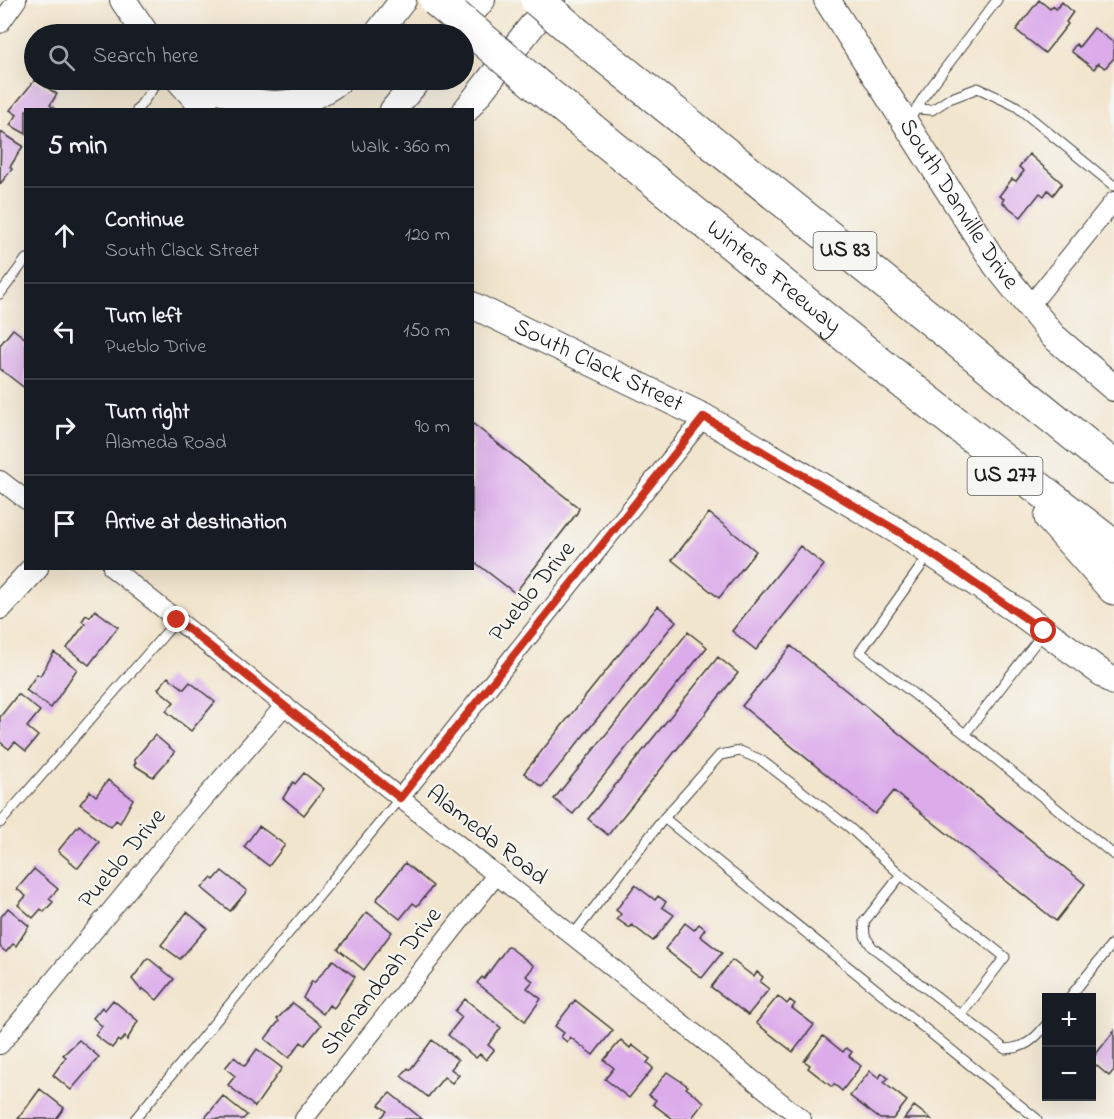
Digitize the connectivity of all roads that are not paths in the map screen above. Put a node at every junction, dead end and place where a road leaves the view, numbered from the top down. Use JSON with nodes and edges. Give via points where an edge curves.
{"nodes":[{"id":1,"x":17,"y":0,"type":"edge"},
{"id":2,"x":123,"y":0,"type":"edge"},
{"id":3,"x":403,"y":0,"type":"edge"},
{"id":4,"x":436,"y":0,"type":"edge"},
{"id":5,"x":482,"y":0,"type":"edge"},
{"id":6,"x":537,"y":0,"type":"edge"},
{"id":7,"x":552,"y":0,"type":"edge"},
{"id":8,"x":827,"y":0,"type":"edge"},
{"id":9,"x":997,"y":0,"type":"edge"},
{"id":10,"x":0,"y":24,"type":"edge"},
{"id":11,"x":139,"y":24,"type":"edge"},
{"id":12,"x":385,"y":24,"type":"edge"},
{"id":13,"x":462,"y":24,"type":"edge"},
{"id":14,"x":464,"y":24,"type":"edge"},
{"id":15,"x":474,"y":32,"type":"edge"},
{"id":16,"x":152,"y":90,"type":"edge"},
{"id":17,"x":188,"y":90,"type":"edge"},
{"id":18,"x":221,"y":90,"type":"edge"},
{"id":19,"x":326,"y":90,"type":"edge"},
{"id":20,"x":410,"y":90,"type":"edge"},
{"id":21,"x":138,"y":108,"type":"edge"},
{"id":22,"x":204,"y":108,"type":"edge"},
{"id":23,"x":395,"y":108,"type":"edge"},
{"id":24,"x":468,"y":108,"type":"edge"},
{"id":25,"x":912,"y":115,"type":"junction"},
{"id":26,"x":1114,"y":186,"type":"edge"},
{"id":27,"x":1114,"y":201,"type":"edge"},
{"id":28,"x":24,"y":262,"type":"edge"},
{"id":29,"x":0,"y":294,"type":"edge"},
{"id":30,"x":474,"y":306,"type":"edge"},
{"id":31,"x":1028,"y":308,"type":"junction"},
{"id":32,"x":889,"y":371,"type":"junction"},
{"id":33,"x":1114,"y":388,"type":"edge"},
{"id":34,"x":704,"y":417,"type":"junction"},
{"id":35,"x":1114,"y":467,"type":"edge"},
{"id":36,"x":0,"y":480,"type":"edge"},
{"id":37,"x":24,"y":498,"type":"edge"},
{"id":38,"x":1114,"y":547,"type":"edge"},
{"id":39,"x":930,"y":552,"type":"junction"},
{"id":40,"x":32,"y":570,"type":"edge"},
{"id":41,"x":114,"y":570,"type":"edge"},
{"id":42,"x":1114,"y":588,"type":"edge"},
{"id":43,"x":0,"y":606,"type":"edge"},
{"id":44,"x":177,"y":620,"type":"junction"},
{"id":45,"x":1044,"y":631,"type":"junction"},
{"id":46,"x":1114,"y":682,"type":"edge"},
{"id":47,"x":285,"y":705,"type":"junction"},
{"id":48,"x":965,"y":735,"type":"junction"},
{"id":49,"x":400,"y":798,"type":"junction"},
{"id":50,"x":664,"y":818,"type":"junction"},
{"id":51,"x":0,"y":823,"type":"edge"},
{"id":52,"x":1114,"y":855,"type":"edge"},
{"id":53,"x":497,"y":874,"type":"junction"},
{"id":54,"x":901,"y":874,"type":"junction"},
{"id":55,"x":573,"y":935,"type":"junction"},
{"id":56,"x":1114,"y":942,"type":"edge"},
{"id":57,"x":1074,"y":993,"type":"edge"},
{"id":58,"x":961,"y":1016,"type":"junction"},
{"id":59,"x":1042,"y":1031,"type":"edge"},
{"id":60,"x":0,"y":1045,"type":"edge"},
{"id":61,"x":135,"y":1119,"type":"edge"},
{"id":62,"x":304,"y":1119,"type":"edge"},
{"id":63,"x":802,"y":1119,"type":"edge"},
{"id":64,"x":1037,"y":1119,"type":"edge"}],
"edges":[{"from":1,"to":10,"type":"street"},
{"from":2,"to":11,"type":"main road"},
{"from":3,"to":12,"type":"main road"},
{"from":4,"to":14,"type":"highway","name":"Winters Freeway","number":"US 83","bridge":true},
{"from":5,"to":13,"type":"main road"},
{"from":6,"to":35,"type":"highway","number":"US 83","bridge":true},
{"from":7,"to":24,"type":"main road"},
{"from":8,"to":25,"type":"main road","name":"South Danville Drive"},
{"from":9,"to":25,"type":"lane"},
{"from":15,"to":32,"type":"highway","name":"Winters Freeway","number":"US 83","bridge":true},
{"from":16,"to":21,"type":"lane"},
{"from":17,"to":22,"type":"main road"},
{"from":18,"to":19,"type":"main road","via":[[261,105],[297,103]]},
{"from":20,"to":23,"type":"main road"},
{"from":25,"to":26,"type":"lane","via":[[978,88],[1016,106]]},
{"from":25,"to":31,"type":"main road","name":"South Danville Drive","via":[[996,265]]},
{"from":27,"to":31,"type":"street"},
{"from":28,"to":29,"type":"lane"},
{"from":30,"to":34,"type":"main road","name":"South Clack Street"},
{"from":31,"to":33,"type":"main road","name":"South Danville Drive","via":[[1053,336]]},
{"from":32,"to":38,"type":"highway","name":"Winters Freeway","number":"US 83"},
{"from":32,"to":42,"type":"highway","number":"US 277","via":[[1057,522]]},
{"from":34,"to":39,"type":"main road","name":"South Clack Street"},
{"from":34,"to":49,"type":"street","name":"Pueblo Drive"},
{"from":36,"to":37,"type":"street"},
{"from":39,"to":45,"type":"main road","name":"South Clack Street"},
{"from":39,"to":48,"type":"lane","via":[[860,652]]},
{"from":40,"to":43,"type":"main road"},
{"from":41,"to":44,"type":"street","name":"Alameda Road"},
{"from":44,"to":47,"type":"street","name":"Alameda Road"},
{"from":44,"to":51,"type":"lane"},
{"from":45,"to":46,"type":"main road","name":"South Clack Street"},
{"from":45,"to":48,"type":"lane"},
{"from":47,"to":49,"type":"street","name":"Alameda Road"},
{"from":47,"to":60,"type":"street","name":"Pueblo Drive"},
{"from":48,"to":52,"type":"lane"},
{"from":49,"to":53,"type":"street","name":"Alameda Road"},
{"from":49,"to":61,"type":"lane"},
{"from":50,"to":54,"type":"lane","via":[[720,755],[740,751],[761,760],[850,828]]},
{"from":50,"to":55,"type":"lane"},
{"from":50,"to":64,"type":"lane"},
{"from":53,"to":55,"type":"street","name":"Alameda Road"},
{"from":53,"to":62,"type":"street","name":"Shenandoah Drive"},
{"from":54,"to":58,"type":"lane","via":[[864,922],[866,936],[872,947]]},
{"from":54,"to":58,"type":"lane","via":[[1005,957]]},
{"from":55,"to":63,"type":"street","name":"Alameda Road"},
{"from":56,"to":57,"type":"lane"},
{"from":58,"to":59,"type":"lane","via":[[1005,1049],[1019,1048]]}]}
